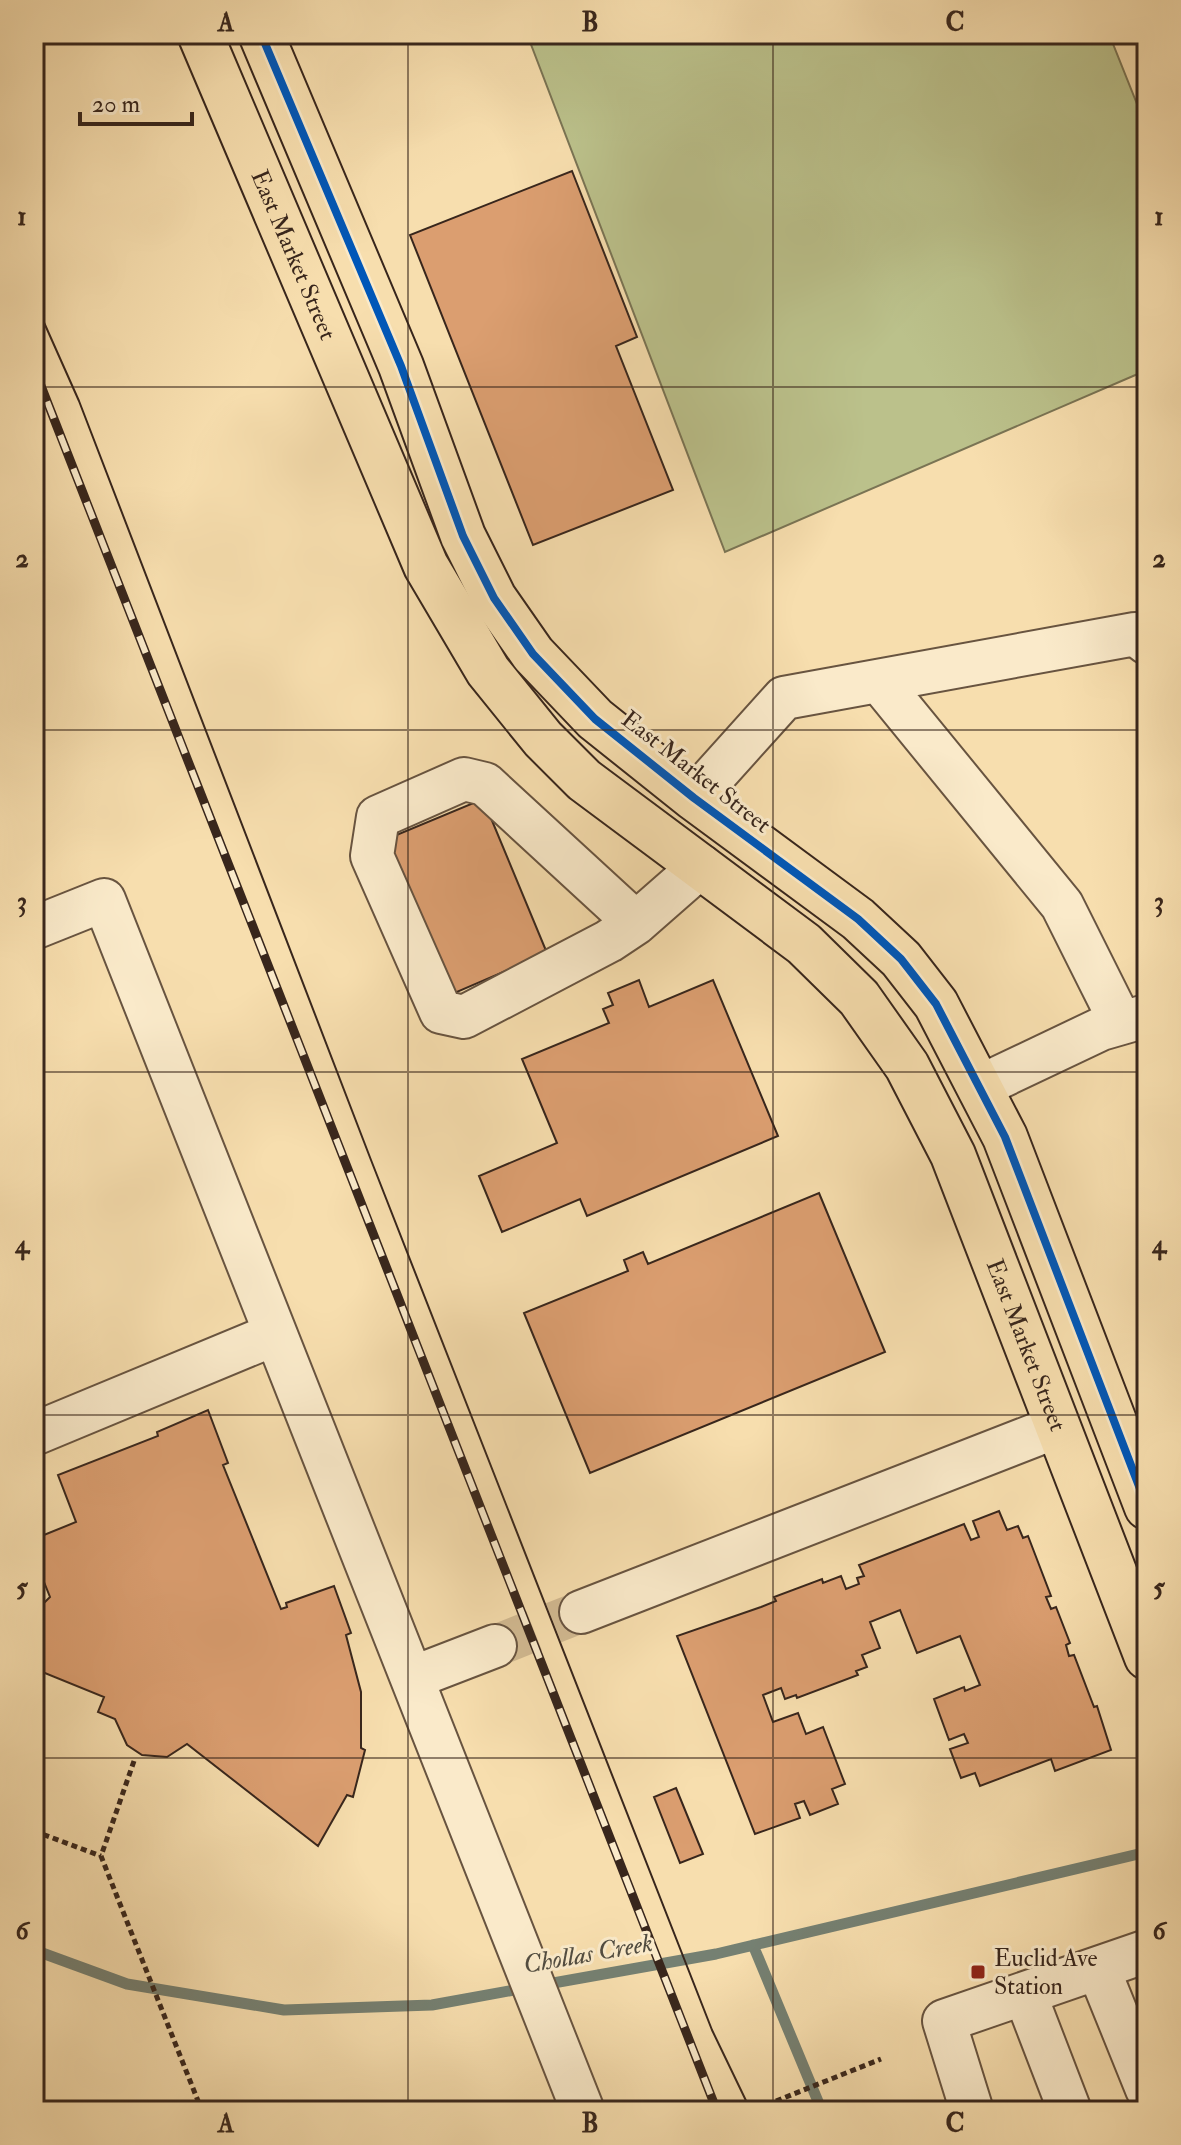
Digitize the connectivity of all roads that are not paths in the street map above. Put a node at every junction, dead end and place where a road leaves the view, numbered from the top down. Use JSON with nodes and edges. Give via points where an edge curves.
{"nodes":[{"id":1,"x":200,"y":34,"type":"edge"},
{"id":2,"x":261,"y":34,"type":"edge"},
{"id":3,"x":1147,"y":643,"type":"edge"},
{"id":4,"x":879,"y":681,"type":"junction"},
{"id":5,"x":694,"y":798,"type":"junction"},
{"id":6,"x":701,"y":866,"type":"junction"},
{"id":7,"x":636,"y":923,"type":"junction"},
{"id":8,"x":34,"y":928,"type":"edge"},
{"id":9,"x":1134,"y":1020,"type":"edge"},
{"id":10,"x":981,"y":1086,"type":"junction"},
{"id":11,"x":275,"y":1334,"type":"junction"},
{"id":12,"x":1109,"y":1406,"type":"junction"},
{"id":13,"x":1056,"y":1427,"type":"junction"},
{"id":14,"x":34,"y":1434,"type":"edge"},
{"id":15,"x":1147,"y":1507,"type":"edge"},
{"id":16,"x":581,"y":1612,"type":"tunnel mouth"},
{"id":17,"x":495,"y":1646,"type":"tunnel mouth"},
{"id":18,"x":1147,"y":1657,"type":"edge"},
{"id":19,"x":412,"y":1678,"type":"junction"},
{"id":20,"x":1147,"y":1951,"type":"edge"},
{"id":21,"x":1098,"y":1968,"type":"junction"},
{"id":22,"x":1025,"y":1994,"type":"junction"},
{"id":23,"x":1147,"y":2089,"type":"edge"},
{"id":24,"x":581,"y":2106,"type":"edge"},
{"id":25,"x":972,"y":2111,"type":"edge"},
{"id":26,"x":1070,"y":2111,"type":"edge"}],
"edges":[{"from":1,"to":6,"type":"main road","name":"East Market Street","via":[[426,566],[488,671],[584,780]]},
{"from":2,"to":5,"type":"main road","name":"East Market Street","via":[[401,366],[463,536],[494,598],[533,654],[595,719]]},
{"from":3,"to":4,"type":"lane","via":[[1135,634]]},
{"from":4,"to":5,"type":"lane","via":[[784,698]]},
{"from":4,"to":9,"type":"lane","via":[[1062,905]]},
{"from":5,"to":10,"type":"main road","name":"East Market Street","via":[[858,919],[901,959],[936,1004]]},
{"from":6,"to":7,"type":"lane"},
{"from":6,"to":13,"type":"main road","name":"East Market Street","via":[[804,944],[848,987],[907,1066],[953,1155]]},
{"from":7,"to":7,"type":"lane","via":[[464,1017],[441,1012],[372,856],[378,817],[464,779],[485,784]]},
{"from":8,"to":11,"type":"lane","via":[[104,900]]},
{"from":9,"to":10,"type":"lane","via":[[1101,1029]]},
{"from":10,"to":12,"type":"main road","name":"East Market Street"},
{"from":11,"to":14,"type":"lane"},
{"from":11,"to":19,"type":"lane"},
{"from":12,"to":13,"type":"main road"},
{"from":12,"to":15,"type":"main road","name":"East Market Street"},
{"from":13,"to":16,"type":"lane"},
{"from":13,"to":18,"type":"main road","name":"East Market Street"},
{"from":17,"to":19,"type":"lane"},
{"from":19,"to":24,"type":"lane"},
{"from":20,"to":21,"type":"lane"},
{"from":21,"to":22,"type":"lane"},
{"from":21,"to":23,"type":"lane"},
{"from":22,"to":25,"type":"lane","via":[[944,2021]]},
{"from":22,"to":26,"type":"lane"}]}
